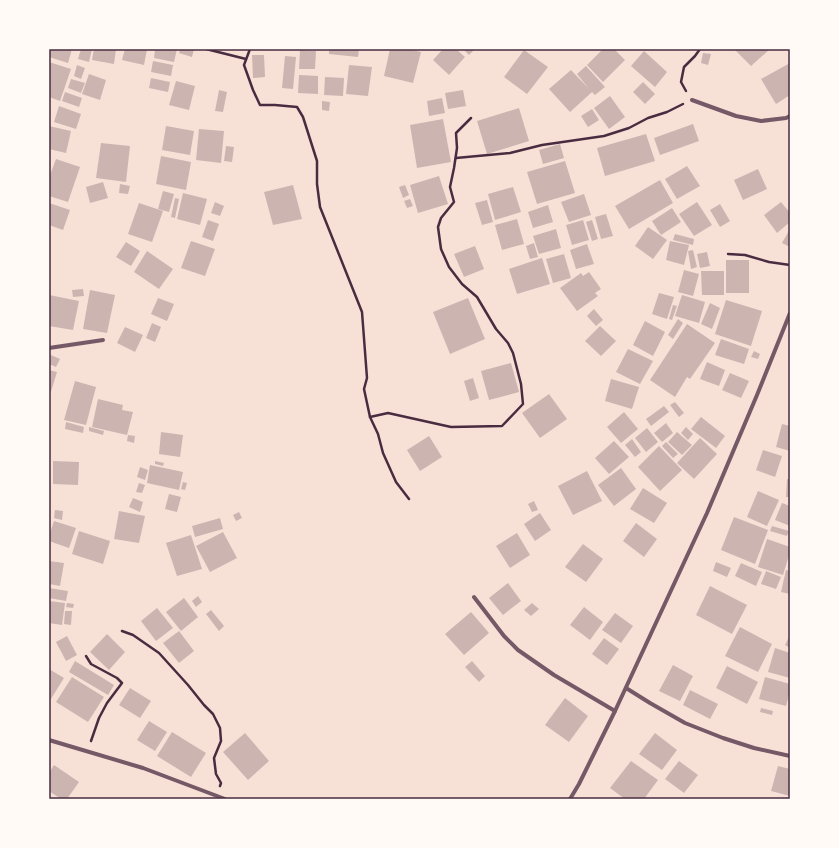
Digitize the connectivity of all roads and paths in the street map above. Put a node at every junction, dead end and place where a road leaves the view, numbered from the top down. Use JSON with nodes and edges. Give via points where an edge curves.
{"nodes":[{"id":1,"x":206,"y":49,"type":"edge"},
{"id":2,"x":250,"y":49,"type":"edge"},
{"id":3,"x":700,"y":49,"type":"edge"},
{"id":4,"x":246,"y":59,"type":"junction"},
{"id":5,"x":692,"y":100,"type":"junction"},
{"id":6,"x":790,"y":116,"type":"edge"},
{"id":7,"x":471,"y":118,"type":"dead end"},
{"id":8,"x":456,"y":158,"type":"junction"},
{"id":9,"x":728,"y":254,"type":"dead end"},
{"id":10,"x":790,"y":265,"type":"edge"},
{"id":11,"x":790,"y":314,"type":"edge"},
{"id":12,"x":103,"y":340,"type":"dead end"},
{"id":13,"x":49,"y":348,"type":"edge"},
{"id":14,"x":370,"y":417,"type":"junction"},
{"id":15,"x":409,"y":498,"type":"dead end"},
{"id":16,"x":474,"y":597,"type":"dead end"},
{"id":17,"x":122,"y":631,"type":"dead end"},
{"id":18,"x":86,"y":656,"type":"dead end"},
{"id":19,"x":626,"y":688,"type":"junction"},
{"id":20,"x":615,"y":711,"type":"junction"},
{"id":21,"x":49,"y":740,"type":"edge"},
{"id":22,"x":87,"y":751,"type":"junction"},
{"id":23,"x":790,"y":756,"type":"edge"},
{"id":24,"x":219,"y":797,"type":"junction"},
{"id":25,"x":225,"y":799,"type":"edge"},
{"id":26,"x":570,"y":799,"type":"edge"}],
"edges":[{"from":1,"to":4,"type":"path"},
{"from":2,"to":4,"type":"path"},
{"from":3,"to":5,"type":"path","via":[[684,67],[681,82]]},
{"from":4,"to":14,"type":"path","via":[[244,64],[260,105],[297,107],[303,117],[317,161],[320,206],[362,312],[367,378],[364,389]]},
{"from":5,"to":6,"type":"street","via":[[736,116],[761,121]]},
{"from":5,"to":8,"type":"path","via":[[629,128],[604,136],[542,145],[510,153]]},
{"from":7,"to":8,"type":"path","via":[[456,133]]},
{"from":8,"to":14,"type":"path","via":[[450,187],[454,202],[441,218],[438,227],[441,249],[449,268],[477,297],[496,329],[508,343],[521,384],[523,404],[502,426],[450,427],[388,413]]},
{"from":9,"to":10,"type":"path"},
{"from":11,"to":19,"type":"street","via":[[707,513]]},
{"from":12,"to":13,"type":"street"},
{"from":14,"to":15,"type":"path","via":[[396,482]]},
{"from":16,"to":20,"type":"street","via":[[518,650]]},
{"from":17,"to":24,"type":"path","via":[[133,635],[159,654],[213,714],[220,728],[221,741],[214,758],[216,774],[221,783]]},
{"from":18,"to":22,"type":"path","via":[[91,664],[122,683],[107,703]]},
{"from":19,"to":20,"type":"street"},
{"from":19,"to":23,"type":"street","via":[[685,723],[754,748]]},
{"from":20,"to":26,"type":"street","via":[[580,784]]},
{"from":21,"to":22,"type":"street"},
{"from":22,"to":24,"type":"street","via":[[142,768]]},
{"from":24,"to":25,"type":"street"}]}
